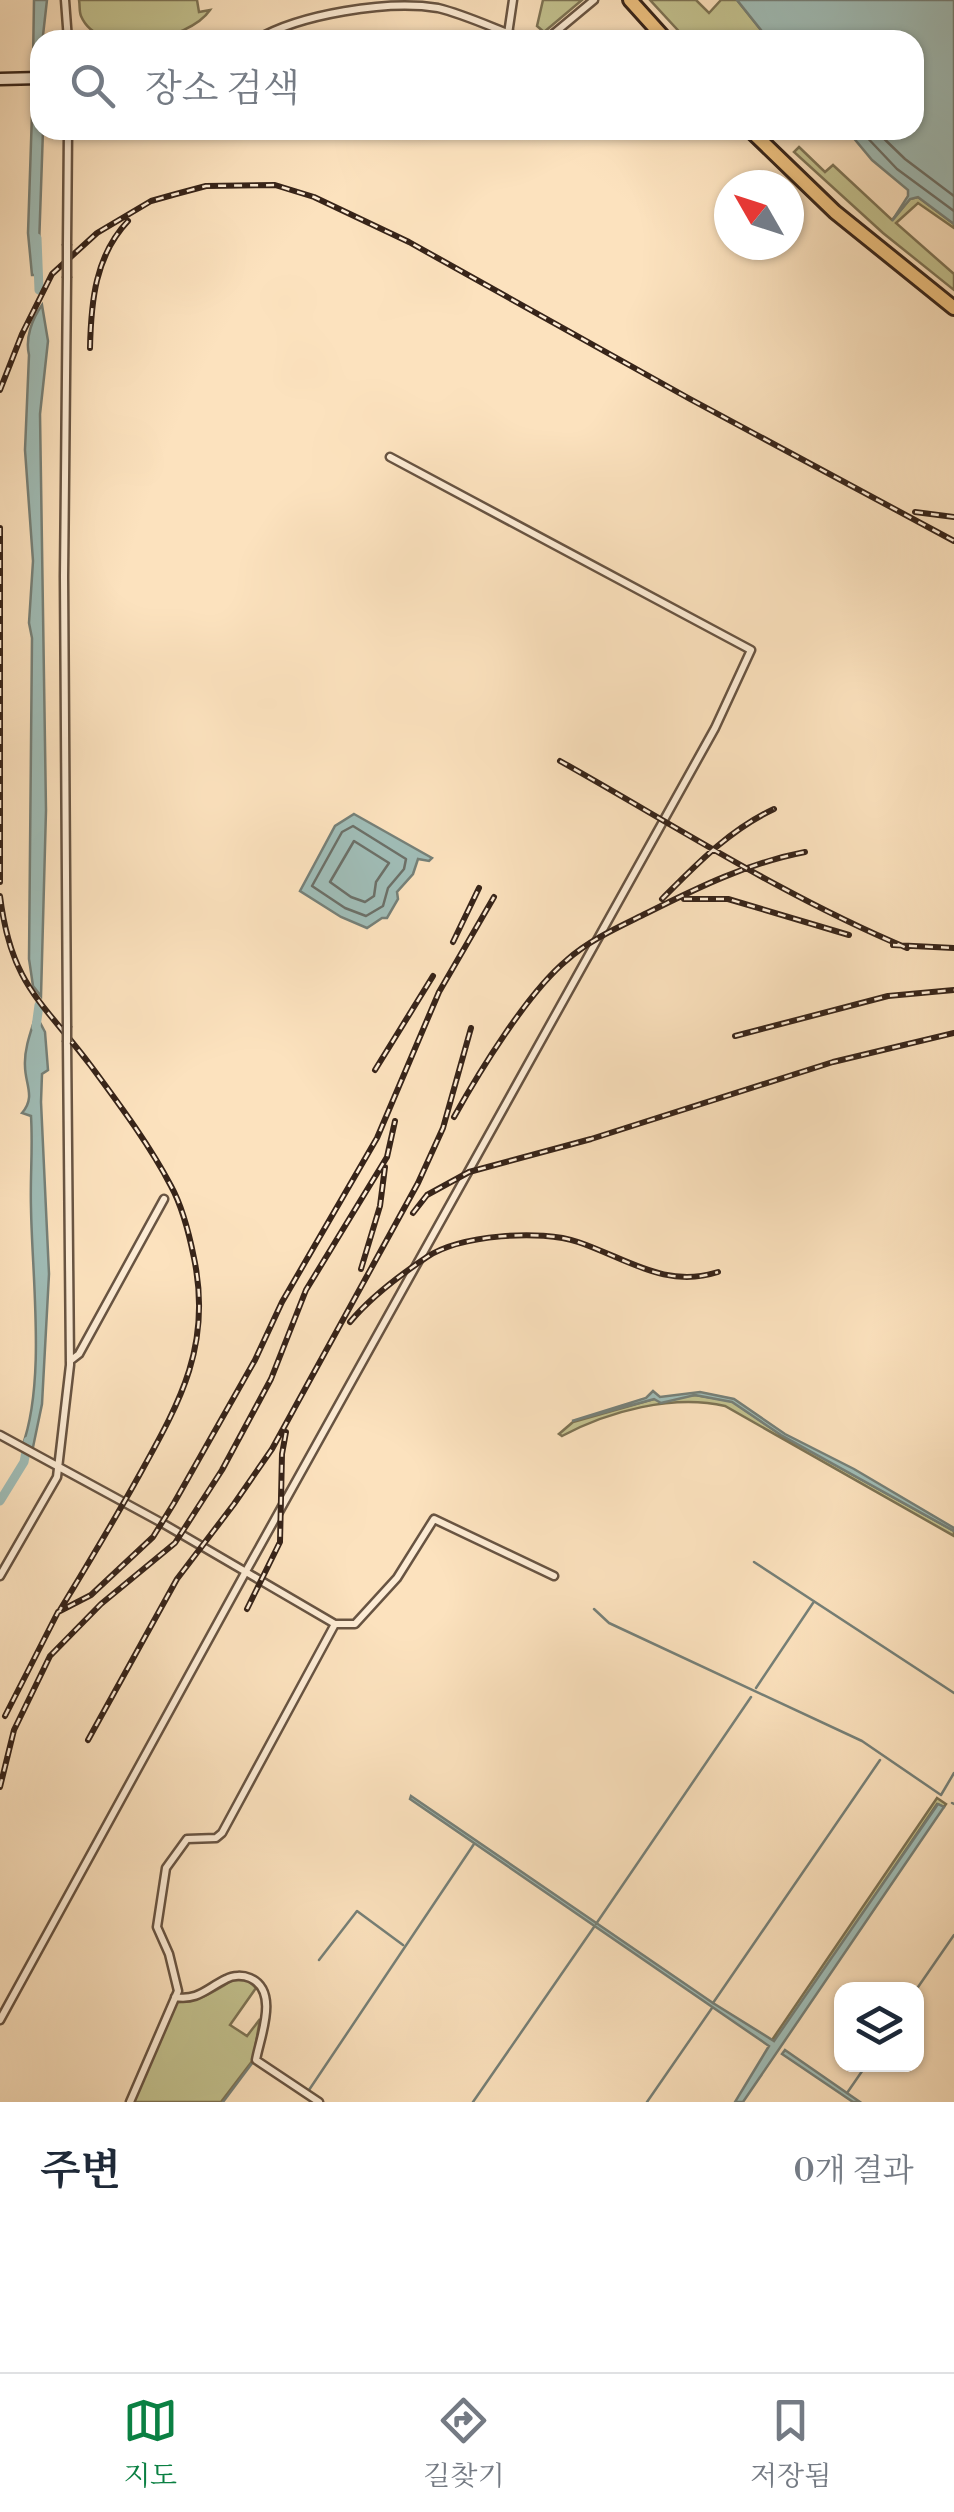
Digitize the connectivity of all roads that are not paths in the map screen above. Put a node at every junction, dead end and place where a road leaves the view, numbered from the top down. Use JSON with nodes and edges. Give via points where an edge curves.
{"nodes":[{"id":1,"x":64,"y":0,"type":"edge"},
{"id":2,"x":513,"y":0,"type":"edge"},
{"id":3,"x":594,"y":0,"type":"edge"},
{"id":4,"x":630,"y":0,"type":"edge"},
{"id":5,"x":67,"y":30,"type":"edge"},
{"id":6,"x":275,"y":30,"type":"edge"},
{"id":7,"x":497,"y":30,"type":"edge"},
{"id":8,"x":509,"y":30,"type":"edge"},
{"id":9,"x":558,"y":30,"type":"edge"},
{"id":10,"x":657,"y":30,"type":"edge"},
{"id":11,"x":0,"y":78,"type":"edge"},
{"id":12,"x":30,"y":78,"type":"edge"},
{"id":13,"x":68,"y":140,"type":"edge"},
{"id":14,"x":760,"y":140,"type":"edge"},
{"id":15,"x":954,"y":308,"type":"edge"},
{"id":16,"x":390,"y":456,"type":"dead end"},
{"id":17,"x":164,"y":1199,"type":"dead end"},
{"id":18,"x":70,"y":1362,"type":"junction"},
{"id":19,"x":0,"y":1435,"type":"edge"},
{"id":20,"x":58,"y":1465,"type":"junction"},
{"id":21,"x":244,"y":1573,"type":"junction"},
{"id":22,"x":0,"y":1576,"type":"edge"},
{"id":23,"x":554,"y":1576,"type":"dead end"},
{"id":24,"x":335,"y":1624,"type":"junction"},
{"id":25,"x":175,"y":1996,"type":"junction"},
{"id":26,"x":0,"y":2020,"type":"edge"},
{"id":27,"x":130,"y":2102,"type":"edge"},
{"id":28,"x":319,"y":2102,"type":"edge"}],
"edges":[{"from":1,"to":5,"type":"street"},
{"from":2,"to":8,"type":"street"},
{"from":3,"to":9,"type":"street"},
{"from":4,"to":10,"type":"highway"},
{"from":6,"to":7,"type":"street","via":[[339,11],[403,6],[437,8]]},
{"from":11,"to":12,"type":"street"},
{"from":13,"to":18,"type":"street","bridge":true},
{"from":14,"to":15,"type":"highway","via":[[834,212]]},
{"from":16,"to":21,"type":"street","via":[[751,650],[715,728]]},
{"from":17,"to":18,"type":"street"},
{"from":18,"to":20,"type":"street"},
{"from":19,"to":20,"type":"street"},
{"from":20,"to":21,"type":"street"},
{"from":20,"to":22,"type":"street"},
{"from":21,"to":24,"type":"street"},
{"from":21,"to":26,"type":"street"},
{"from":23,"to":24,"type":"street","via":[[434,1519],[397,1578],[355,1624]]},
{"from":24,"to":25,"type":"street","via":[[222,1833],[187,1839],[166,1868],[157,1927],[173,1964]]},
{"from":25,"to":27,"type":"street"},
{"from":25,"to":28,"type":"street","via":[[196,1997],[238,1976],[256,1982],[267,2008],[256,2060]]}]}
